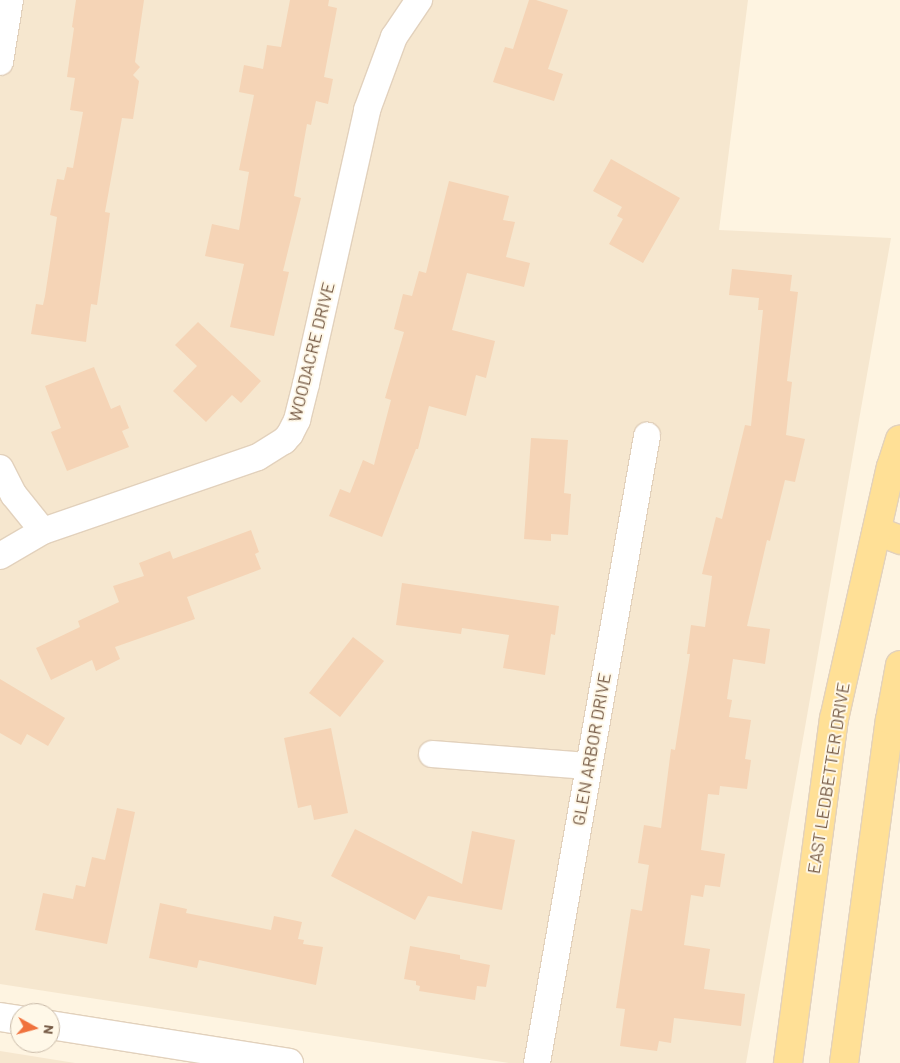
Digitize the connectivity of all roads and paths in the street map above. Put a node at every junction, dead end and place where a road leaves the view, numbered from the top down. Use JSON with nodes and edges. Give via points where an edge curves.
{"nodes":[{"id":1,"x":10,"y":0,"type":"edge"},
{"id":2,"x":419,"y":0,"type":"edge"},
{"id":3,"x":0,"y":62,"type":"edge"},
{"id":4,"x":647,"y":436,"type":"dead end"},
{"id":5,"x":900,"y":439,"type":"edge"},
{"id":6,"x":0,"y":468,"type":"edge"},
{"id":7,"x":43,"y":531,"type":"junction"},
{"id":8,"x":888,"y":536,"type":"edge"},
{"id":9,"x":0,"y":556,"type":"edge"},
{"id":10,"x":900,"y":664,"type":"edge"},
{"id":11,"x":432,"y":754,"type":"dead end"},
{"id":12,"x":588,"y":766,"type":"junction"},
{"id":13,"x":60,"y":1027,"type":"edge"},
{"id":14,"x":289,"y":1063,"type":"edge"},
{"id":15,"x":537,"y":1063,"type":"edge"},
{"id":16,"x":788,"y":1063,"type":"edge"},
{"id":17,"x":844,"y":1063,"type":"edge"}],
"edges":[{"from":1,"to":3,"type":"street"},
{"from":2,"to":7,"type":"street","name":"WOODACRE DRIVE","via":[[394,37],[366,110],[306,384],[290,434],[258,456]]},
{"from":4,"to":12,"type":"street","name":"GLEN ARBOR DRIVE"},
{"from":5,"to":8,"type":"main road","name":"EAST LEDBETTER DRIVE"},
{"from":6,"to":7,"type":"street","via":[[14,495]]},
{"from":7,"to":9,"type":"street","name":"WOODACRE DRIVE"},
{"from":8,"to":16,"type":"main road","name":"EAST LEDBETTER DRIVE","via":[[834,718]]},
{"from":10,"to":17,"type":"main road"},
{"from":11,"to":12,"type":"street"},
{"from":12,"to":15,"type":"street","name":"GLEN ARBOR DRIVE"},
{"from":13,"to":14,"type":"street"}]}
